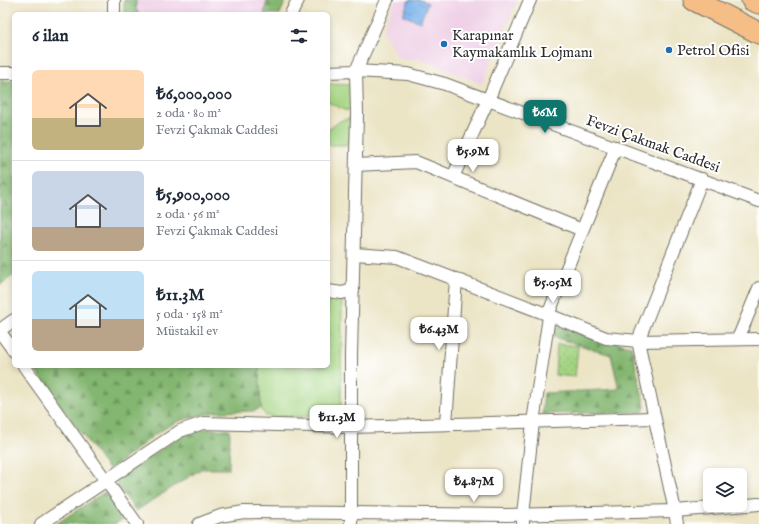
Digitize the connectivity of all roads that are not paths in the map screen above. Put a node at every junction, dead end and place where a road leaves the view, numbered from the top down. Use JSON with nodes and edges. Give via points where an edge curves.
{"nodes":[{"id":1,"x":114,"y":0,"type":"edge"},
{"id":2,"x":298,"y":0,"type":"edge"},
{"id":3,"x":387,"y":0,"type":"edge"},
{"id":4,"x":530,"y":0,"type":"edge"},
{"id":5,"x":694,"y":0,"type":"edge"},
{"id":6,"x":753,"y":0,"type":"edge"},
{"id":7,"x":759,"y":3,"type":"edge"},
{"id":8,"x":114,"y":12,"type":"edge"},
{"id":9,"x":292,"y":12,"type":"edge"},
{"id":10,"x":759,"y":33,"type":"edge"},
{"id":11,"x":356,"y":71,"type":"junction"},
{"id":12,"x":330,"y":72,"type":"edge"},
{"id":13,"x":0,"y":73,"type":"edge"},
{"id":14,"x":12,"y":73,"type":"edge"},
{"id":15,"x":488,"y":100,"type":"junction"},
{"id":16,"x":616,"y":148,"type":"junction"},
{"id":17,"x":356,"y":165,"type":"junction"},
{"id":18,"x":453,"y":177,"type":"junction"},
{"id":19,"x":702,"y":180,"type":"junction"},
{"id":20,"x":759,"y":201,"type":"edge"},
{"id":21,"x":582,"y":230,"type":"junction"},
{"id":22,"x":354,"y":254,"type":"junction"},
{"id":23,"x":456,"y":279,"type":"junction"},
{"id":24,"x":759,"y":288,"type":"edge"},
{"id":25,"x":353,"y":290,"type":"junction"},
{"id":26,"x":330,"y":291,"type":"edge"},
{"id":27,"x":549,"y":315,"type":"junction"},
{"id":28,"x":12,"y":322,"type":"edge"},
{"id":29,"x":0,"y":331,"type":"edge"},
{"id":30,"x":759,"y":339,"type":"edge"},
{"id":31,"x":738,"y":340,"type":"junction"},
{"id":32,"x":638,"y":341,"type":"junction"},
{"id":33,"x":12,"y":348,"type":"edge"},
{"id":34,"x":25,"y":368,"type":"edge"},
{"id":35,"x":654,"y":418,"type":"junction"},
{"id":36,"x":533,"y":422,"type":"junction"},
{"id":37,"x":446,"y":424,"type":"junction"},
{"id":38,"x":351,"y":427,"type":"junction"},
{"id":39,"x":106,"y":481,"type":"junction"},
{"id":40,"x":759,"y":504,"type":"edge"},
{"id":41,"x":675,"y":511,"type":"junction"},
{"id":42,"x":351,"y":518,"type":"edge"},
{"id":43,"x":523,"y":520,"type":"edge"},
{"id":44,"x":42,"y":524,"type":"edge"},
{"id":45,"x":137,"y":524,"type":"edge"},
{"id":46,"x":200,"y":524,"type":"edge"},
{"id":47,"x":677,"y":524,"type":"edge"}],
"edges":[{"from":1,"to":8,"type":"street"},
{"from":2,"to":9,"type":"street"},
{"from":3,"to":11,"type":"street"},
{"from":4,"to":15,"type":"street"},
{"from":5,"to":10,"type":"highway"},
{"from":6,"to":7,"type":"highway"},
{"from":11,"to":12,"type":"street","name":"Fevzi Çakmak Caddesi"},
{"from":11,"to":15,"type":"street","name":"Fevzi Çakmak Caddesi","via":[[408,74]]},
{"from":11,"to":17,"type":"street"},
{"from":13,"to":14,"type":"street"},
{"from":15,"to":16,"type":"street","name":"Fevzi Çakmak Caddesi"},
{"from":15,"to":18,"type":"street"},
{"from":16,"to":19,"type":"street","name":"Fevzi Çakmak Caddesi"},
{"from":16,"to":21,"type":"street"},
{"from":17,"to":18,"type":"street","via":[[416,162]]},
{"from":17,"to":22,"type":"street"},
{"from":18,"to":21,"type":"street"},
{"from":19,"to":20,"type":"street","name":"Fevzi Çakmak Caddesi"},
{"from":19,"to":32,"type":"street"},
{"from":21,"to":27,"type":"street"},
{"from":22,"to":23,"type":"street","via":[[397,257]]},
{"from":22,"to":25,"type":"street"},
{"from":23,"to":27,"type":"street"},
{"from":23,"to":37,"type":"street"},
{"from":24,"to":31,"type":"street"},
{"from":25,"to":26,"type":"street","via":[[342,293]]},
{"from":25,"to":38,"type":"street"},
{"from":27,"to":32,"type":"street","via":[[606,338]]},
{"from":27,"to":36,"type":"street"},
{"from":28,"to":29,"type":"street"},
{"from":29,"to":33,"type":"street"},
{"from":30,"to":31,"type":"street"},
{"from":31,"to":32,"type":"street"},
{"from":32,"to":35,"type":"street"},
{"from":34,"to":39,"type":"street"},
{"from":35,"to":36,"type":"street"},
{"from":35,"to":41,"type":"street"},
{"from":36,"to":37,"type":"street"},
{"from":36,"to":43,"type":"street"},
{"from":37,"to":38,"type":"street"},
{"from":38,"to":39,"type":"street","via":[[202,423],[180,431]]},
{"from":38,"to":42,"type":"street"},
{"from":39,"to":44,"type":"street"},
{"from":39,"to":45,"type":"street"},
{"from":40,"to":41,"type":"street"},
{"from":41,"to":43,"type":"street"},
{"from":41,"to":47,"type":"street"},
{"from":42,"to":43,"type":"street"},
{"from":42,"to":46,"type":"street","via":[[244,512],[220,516]]}]}
